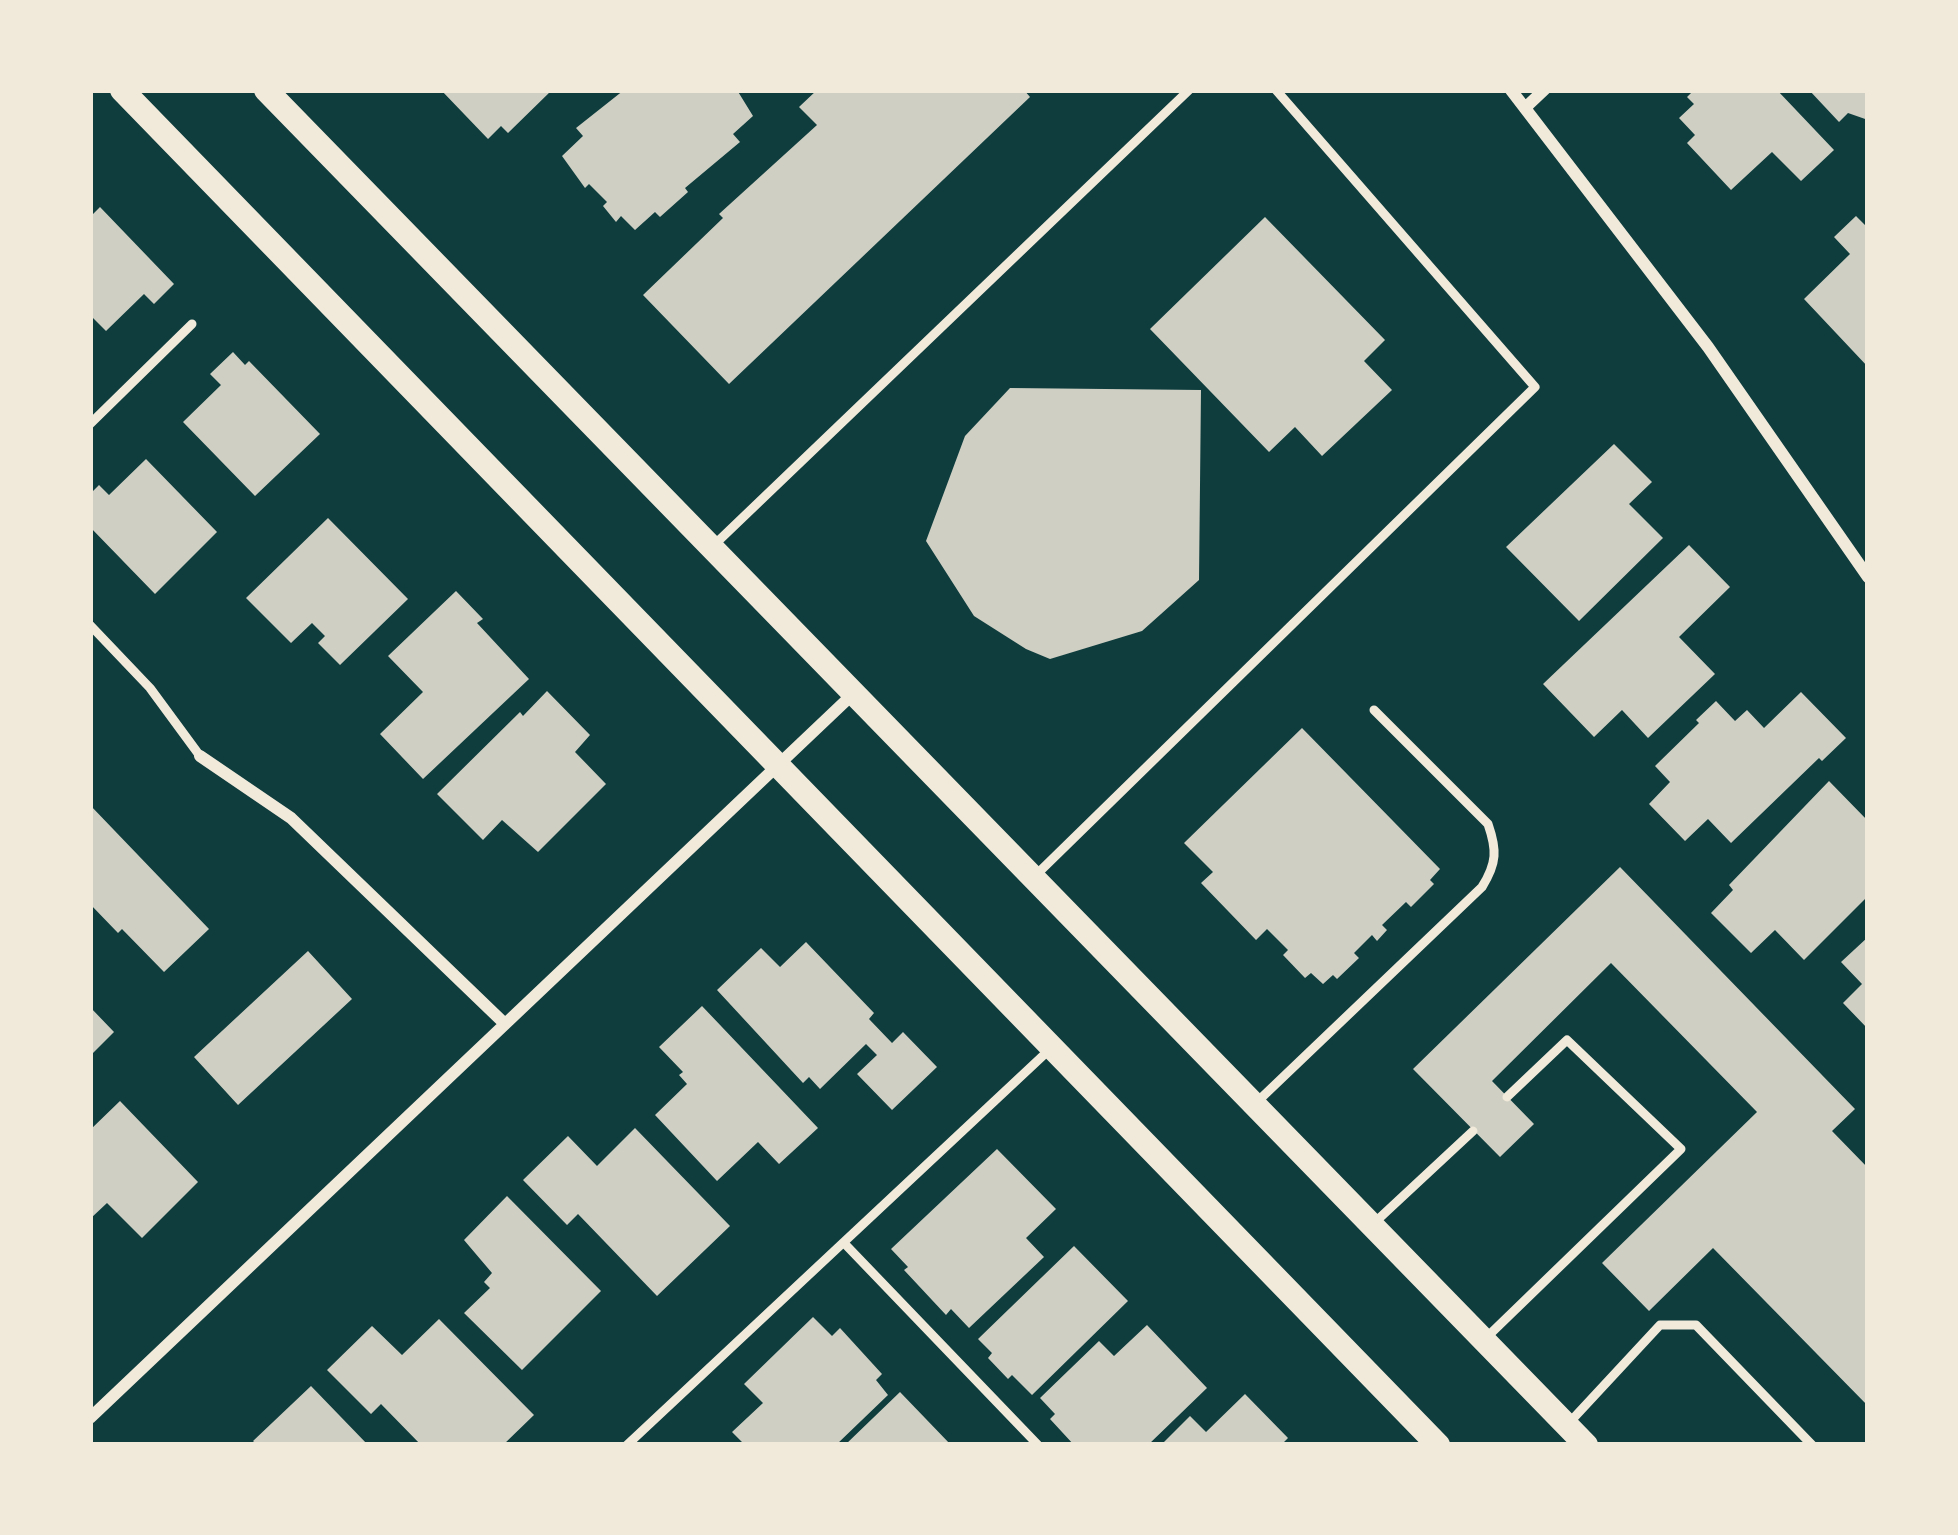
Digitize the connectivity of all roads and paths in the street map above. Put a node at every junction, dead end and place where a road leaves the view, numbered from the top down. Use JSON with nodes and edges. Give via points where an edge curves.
{"nodes":[{"id":1,"x":122,"y":90,"type":"edge"},
{"id":2,"x":266,"y":90,"type":"edge"},
{"id":3,"x":1189,"y":90,"type":"edge"},
{"id":4,"x":1276,"y":90,"type":"edge"},
{"id":5,"x":1511,"y":90,"type":"edge"},
{"id":6,"x":1544,"y":90,"type":"edge"},
{"id":7,"x":1526,"y":106,"type":"junction"},
{"id":8,"x":192,"y":324,"type":"dead end"},
{"id":9,"x":90,"y":424,"type":"edge"},
{"id":10,"x":712,"y":547,"type":"junction"},
{"id":11,"x":1868,"y":578,"type":"edge"},
{"id":12,"x":90,"y":625,"type":"edge"},
{"id":13,"x":854,"y":693,"type":"junction"},
{"id":14,"x":1375,"y":710,"type":"dead end"},
{"id":15,"x":200,"y":756,"type":"joint"},
{"id":16,"x":778,"y":765,"type":"junction"},
{"id":17,"x":1034,"y":878,"type":"junction"},
{"id":18,"x":505,"y":1024,"type":"junction"},
{"id":19,"x":1052,"y":1048,"type":"junction"},
{"id":20,"x":1508,"y":1097,"type":"dead end"},
{"id":21,"x":1254,"y":1105,"type":"junction"},
{"id":22,"x":1473,"y":1131,"type":"dead end"},
{"id":23,"x":1372,"y":1225,"type":"junction"},
{"id":24,"x":844,"y":1243,"type":"junction"},
{"id":25,"x":1484,"y":1341,"type":"junction"},
{"id":26,"x":90,"y":1418,"type":"edge"},
{"id":27,"x":1567,"y":1425,"type":"junction"},
{"id":28,"x":627,"y":1445,"type":"edge"},
{"id":29,"x":1038,"y":1445,"type":"edge"},
{"id":30,"x":1438,"y":1445,"type":"edge"},
{"id":31,"x":1586,"y":1445,"type":"edge"},
{"id":32,"x":1812,"y":1445,"type":"edge"}],
"edges":[{"from":1,"to":16,"type":"main road"},
{"from":2,"to":10,"type":"main road"},
{"from":3,"to":10,"type":"lane"},
{"from":4,"to":17,"type":"lane","via":[[1535,387]]},
{"from":5,"to":7,"type":"street"},
{"from":6,"to":7,"type":"street"},
{"from":7,"to":11,"type":"street","via":[[1708,346]]},
{"from":8,"to":9,"type":"lane"},
{"from":10,"to":13,"type":"main road"},
{"from":12,"to":15,"type":"lane"},
{"from":13,"to":16,"type":"street"},
{"from":13,"to":17,"type":"main road"},
{"from":14,"to":21,"type":"lane","via":[[1488,824],[1495,867]]},
{"from":15,"to":18,"type":"street","via":[[291,818]]},
{"from":16,"to":18,"type":"street"},
{"from":16,"to":19,"type":"main road"},
{"from":17,"to":21,"type":"main road"},
{"from":18,"to":26,"type":"street"},
{"from":19,"to":24,"type":"lane"},
{"from":19,"to":30,"type":"main road"},
{"from":20,"to":25,"type":"lane","via":[[1567,1040],[1681,1149]]},
{"from":21,"to":23,"type":"main road"},
{"from":22,"to":23,"type":"lane"},
{"from":23,"to":25,"type":"main road"},
{"from":24,"to":28,"type":"lane"},
{"from":24,"to":29,"type":"lane"},
{"from":25,"to":27,"type":"main road"},
{"from":27,"to":31,"type":"main road"},
{"from":27,"to":32,"type":"lane","via":[[1660,1325],[1696,1325]]}]}
